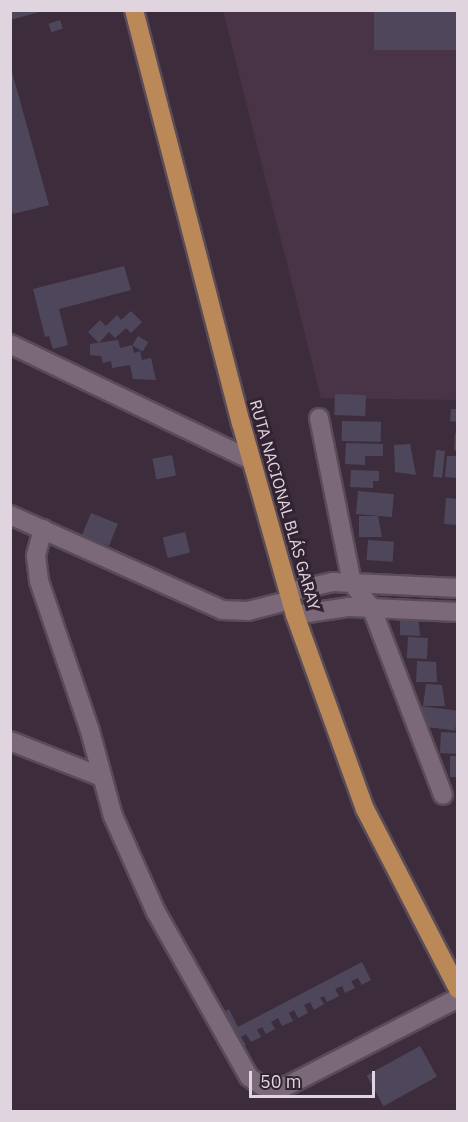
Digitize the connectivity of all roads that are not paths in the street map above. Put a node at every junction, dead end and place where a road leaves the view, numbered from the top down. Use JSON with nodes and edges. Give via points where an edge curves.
{"nodes":[{"id":1,"x":134,"y":10,"type":"edge"},
{"id":2,"x":10,"y":344,"type":"edge"},
{"id":3,"x":319,"y":418,"type":"dead end"},
{"id":4,"x":251,"y":460,"type":"junction"},
{"id":5,"x":10,"y":515,"type":"edge"},
{"id":6,"x":43,"y":529,"type":"junction"},
{"id":7,"x":352,"y":583,"type":"junction"},
{"id":8,"x":458,"y":588,"type":"edge"},
{"id":9,"x":292,"y":602,"type":"junction"},
{"id":10,"x":372,"y":609,"type":"junction"},
{"id":11,"x":458,"y":612,"type":"edge"},
{"id":12,"x":10,"y":741,"type":"edge"},
{"id":13,"x":102,"y":777,"type":"junction"},
{"id":14,"x":443,"y":795,"type":"dead end"},
{"id":15,"x":458,"y":989,"type":"edge"},
{"id":16,"x":458,"y":998,"type":"edge"}],
"edges":[{"from":1,"to":4,"type":"highway","name":"RUTA NACIONAL BLÁS GARAY"},
{"from":2,"to":4,"type":"street"},
{"from":3,"to":7,"type":"street"},
{"from":4,"to":9,"type":"highway","name":"RUTA NACIONAL BLÁS GARAY"},
{"from":5,"to":6,"type":"street"},
{"from":6,"to":9,"type":"street","via":[[222,610],[248,611]]},
{"from":6,"to":13,"type":"street","via":[[36,556],[39,581]]},
{"from":7,"to":8,"type":"street"},
{"from":7,"to":9,"type":"street","via":[[333,582]]},
{"from":7,"to":10,"type":"street"},
{"from":9,"to":10,"type":"street"},
{"from":9,"to":15,"type":"highway","name":"RUTA NACIONAL BLÁS GARAY","via":[[365,810]]},
{"from":10,"to":11,"type":"street"},
{"from":10,"to":14,"type":"street"},
{"from":12,"to":13,"type":"street"},
{"from":13,"to":16,"type":"street","via":[[113,816],[156,912],[249,1077],[262,1086],[286,1086]]}]}
